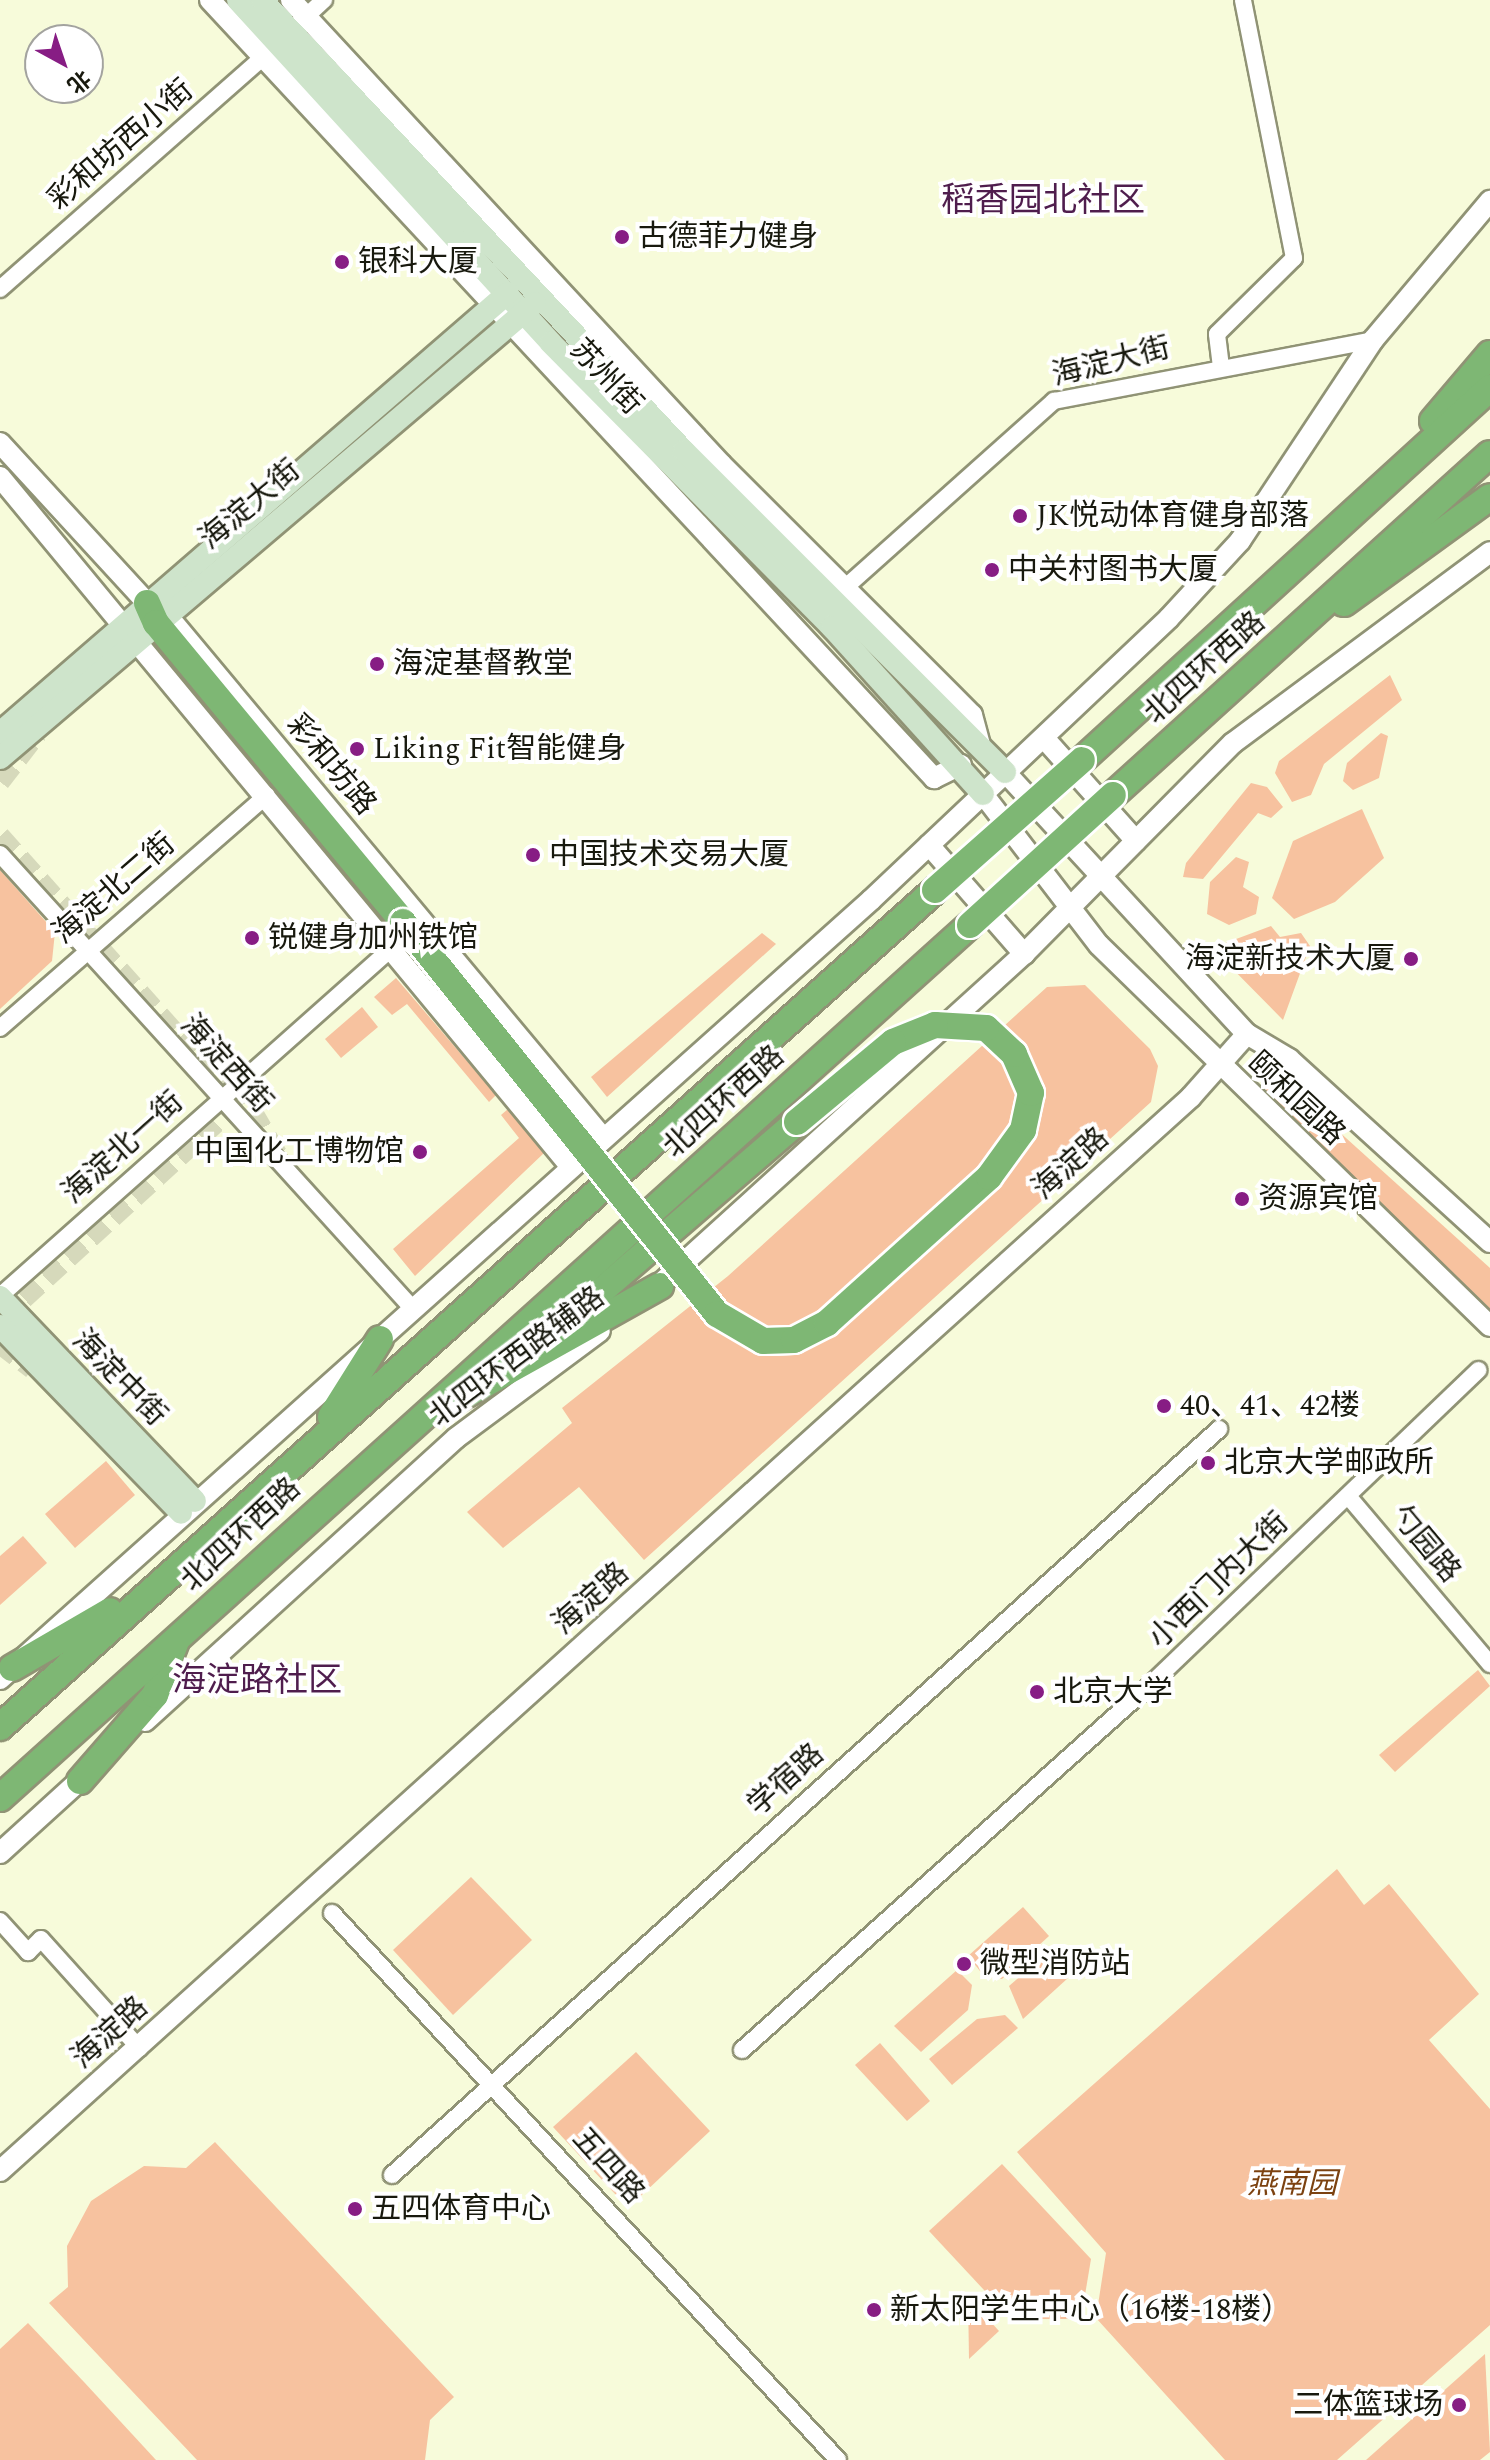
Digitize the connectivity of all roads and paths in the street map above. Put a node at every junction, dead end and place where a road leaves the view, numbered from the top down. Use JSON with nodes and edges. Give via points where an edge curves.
{"nodes":[{"id":1,"x":210,"y":0,"type":"edge"},
{"id":2,"x":238,"y":0,"type":"edge"},
{"id":3,"x":262,"y":0,"type":"edge"},
{"id":4,"x":291,"y":0,"type":"edge"},
{"id":5,"x":324,"y":0,"type":"edge"},
{"id":6,"x":1243,"y":0,"type":"edge"},
{"id":7,"x":285,"y":37,"type":"junction"},
{"id":8,"x":1490,"y":201,"type":"edge"},
{"id":9,"x":0,"y":289,"type":"edge"},
{"id":10,"x":508,"y":293,"type":"junction"},
{"id":11,"x":526,"y":311,"type":"junction"},
{"id":12,"x":1373,"y":340,"type":"junction"},
{"id":13,"x":1490,"y":354,"type":"edge"},
{"id":14,"x":1221,"y":367,"type":"junction"},
{"id":15,"x":1490,"y":388,"type":"edge"},
{"id":16,"x":0,"y":443,"type":"edge"},
{"id":17,"x":1490,"y":454,"type":"edge"},
{"id":18,"x":0,"y":477,"type":"edge"},
{"id":19,"x":1490,"y":497,"type":"edge"},
{"id":20,"x":1354,"y":516,"type":"junction"},
{"id":21,"x":1490,"y":552,"type":"edge"},
{"id":22,"x":842,"y":590,"type":"junction"},
{"id":23,"x":147,"y":620,"type":"junction"},
{"id":24,"x":1265,"y":656,"type":"junction"},
{"id":25,"x":0,"y":733,"type":"edge"},
{"id":26,"x":1044,"y":738,"type":"junction"},
{"id":27,"x":0,"y":758,"type":"edge"},
{"id":28,"x":1005,"y":772,"type":"junction"},
{"id":29,"x":983,"y":794,"type":"junction"},
{"id":30,"x":267,"y":795,"type":"junction"},
{"id":31,"x":1136,"y":841,"type":"junction"},
{"id":32,"x":929,"y":845,"type":"junction"},
{"id":33,"x":0,"y":854,"type":"edge"},
{"id":34,"x":1102,"y":877,"type":"junction"},
{"id":35,"x":1071,"y":908,"type":"junction"},
{"id":36,"x":392,"y":948,"type":"junction"},
{"id":37,"x":85,"y":951,"type":"junction"},
{"id":38,"x":1024,"y":954,"type":"junction"},
{"id":39,"x":0,"y":1028,"type":"edge"},
{"id":40,"x":1247,"y":1034,"type":"junction"},
{"id":41,"x":1214,"y":1065,"type":"junction"},
{"id":42,"x":220,"y":1100,"type":"junction"},
{"id":43,"x":598,"y":1131,"type":"junction"},
{"id":44,"x":558,"y":1150,"type":"junction"},
{"id":45,"x":571,"y":1167,"type":"junction"},
{"id":46,"x":1490,"y":1242,"type":"edge"},
{"id":47,"x":660,"y":1286,"type":"junction"},
{"id":48,"x":0,"y":1296,"type":"edge"},
{"id":49,"x":413,"y":1309,"type":"junction"},
{"id":50,"x":0,"y":1326,"type":"edge"},
{"id":51,"x":1490,"y":1326,"type":"edge"},
{"id":52,"x":380,"y":1339,"type":"junction"},
{"id":53,"x":520,"y":1361,"type":"junction"},
{"id":54,"x":1479,"y":1370,"type":"dead end"},
{"id":55,"x":1219,"y":1429,"type":"dead end"},
{"id":56,"x":394,"y":1437,"type":"junction"},
{"id":57,"x":315,"y":1444,"type":"junction"},
{"id":58,"x":1348,"y":1496,"type":"junction"},
{"id":59,"x":188,"y":1507,"type":"junction"},
{"id":60,"x":155,"y":1585,"type":"junction"},
{"id":61,"x":178,"y":1637,"type":"junction"},
{"id":62,"x":1490,"y":1664,"type":"edge"},
{"id":63,"x":6,"y":1674,"type":"edge"},
{"id":64,"x":0,"y":1727,"type":"edge"},
{"id":65,"x":80,"y":1781,"type":"junction"},
{"id":66,"x":0,"y":1798,"type":"edge"},
{"id":67,"x":0,"y":1853,"type":"edge"},
{"id":68,"x":332,"y":1913,"type":"dead end"},
{"id":69,"x":0,"y":1921,"type":"edge"},
{"id":70,"x":139,"y":2048,"type":"junction"},
{"id":71,"x":742,"y":2050,"type":"dead end"},
{"id":72,"x":492,"y":2081,"type":"junction"},
{"id":73,"x":0,"y":2171,"type":"edge"},
{"id":74,"x":392,"y":2175,"type":"dead end"},
{"id":75,"x":838,"y":2460,"type":"edge"}],
"edges":[{"from":1,"to":7,"type":"street","name":"苏州街"},
{"from":2,"to":7,"type":"main road","name":"苏州街"},
{"from":3,"to":7,"type":"main road","name":"苏州街"},
{"from":4,"to":7,"type":"street","name":"苏州街"},
{"from":5,"to":7,"type":"street","name":"彩和坊西小街"},
{"from":6,"to":14,"type":"street","via":[[1294,258],[1217,334]]},
{"from":7,"to":9,"type":"street","name":"彩和坊西小街"},
{"from":7,"to":10,"type":"main road","name":"苏州街"},
{"from":7,"to":10,"type":"street","name":"苏州街"},
{"from":7,"to":22,"type":"street","name":"苏州街","via":[[721,464]]},
{"from":8,"to":12,"type":"street","name":"北四环西路"},
{"from":10,"to":11,"type":"main road","name":"苏州街"},
{"from":10,"to":23,"type":"main road","name":"海淀大街"},
{"from":11,"to":22,"type":"main road","name":"苏州街"},
{"from":11,"to":23,"type":"main road","name":"海淀大街"},
{"from":11,"to":29,"type":"main road","name":"苏州街"},
{"from":12,"to":14,"type":"street","name":"海淀大街"},
{"from":12,"to":26,"type":"street","name":"北四环西路","via":[[1240,541]]},
{"from":13,"to":20,"type":"highway"},
{"from":14,"to":22,"type":"street","name":"海淀大街","via":[[1054,401]]},
{"from":15,"to":20,"type":"highway","name":"北四环西路"},
{"from":16,"to":23,"type":"street","name":"彩和坊路"},
{"from":17,"to":24,"type":"highway","name":"北四环西路"},
{"from":18,"to":23,"type":"street","name":"彩和坊路"},
{"from":19,"to":24,"type":"highway"},
{"from":20,"to":57,"type":"highway","name":"北四环西路","bridge":true},
{"from":21,"to":31,"type":"street","via":[[1233,743]]},
{"from":22,"to":28,"type":"main road","name":"苏州街"},
{"from":23,"to":25,"type":"main road","name":"海淀大街"},
{"from":23,"to":27,"type":"main road","name":"海淀大街"},
{"from":23,"to":30,"type":"street","name":"彩和坊路"},
{"from":23,"to":43,"type":"street","name":"彩和坊路"},
{"from":23,"to":53,"type":"highway","bridge":true,"via":[[403,922],[717,1314],[763,1341],[794,1340],[827,1323],[989,1177],[1023,1130],[1031,1093],[1014,1054],[986,1028],[935,1025],[893,1042],[797,1122]]},
{"from":24,"to":56,"type":"highway","name":"北四环西路","bridge":true},
{"from":26,"to":28,"type":"street","name":"北四环西路"},
{"from":26,"to":31,"type":"street"},
{"from":28,"to":29,"type":"street","name":"北四环西路"},
{"from":28,"to":34,"type":"street","name":"颐和园路"},
{"from":29,"to":32,"type":"street"},
{"from":29,"to":35,"type":"street","name":"颐和园路"},
{"from":30,"to":36,"type":"street","name":"彩和坊路"},
{"from":30,"to":37,"type":"street","name":"海淀北二街"},
{"from":31,"to":34,"type":"street"},
{"from":32,"to":38,"type":"street"},
{"from":32,"to":43,"type":"street"},
{"from":33,"to":37,"type":"street","name":"海淀西街"},
{"from":34,"to":35,"type":"street","name":"北四环西路辅路"},
{"from":34,"to":40,"type":"street","name":"颐和园路"},
{"from":35,"to":38,"type":"street","name":"北四环西路辅路"},
{"from":35,"to":41,"type":"street","name":"颐和园路"},
{"from":36,"to":42,"type":"street","name":"海淀北一街"},
{"from":36,"to":44,"type":"street","name":"彩和坊路"},
{"from":37,"to":39,"type":"street","name":"海淀北二街"},
{"from":37,"to":42,"type":"street","name":"海淀西街"},
{"from":38,"to":47,"type":"street","name":"北四环西路辅路"},
{"from":40,"to":41,"type":"street","name":"海淀路"},
{"from":40,"to":46,"type":"street","name":"颐和园路","via":[[1289,1059]]},
{"from":41,"to":51,"type":"street","name":"颐和园路"},
{"from":41,"to":70,"type":"street","name":"海淀路","via":[[1191,1097]]},
{"from":42,"to":48,"type":"street","name":"海淀北一街"},
{"from":42,"to":49,"type":"street","name":"海淀西街"},
{"from":43,"to":44,"type":"street"},
{"from":43,"to":45,"type":"street"},
{"from":44,"to":45,"type":"street","name":"彩和坊路"},
{"from":45,"to":49,"type":"street"},
{"from":47,"to":53,"type":"highway"},
{"from":47,"to":65,"type":"street","name":"北四环西路辅路","via":[[456,1438]]},
{"from":48,"to":59,"type":"main road","name":"海淀中街"},
{"from":49,"to":52,"type":"street"},
{"from":50,"to":59,"type":"main road","name":"海淀中街"},
{"from":52,"to":57,"type":"highway"},
{"from":52,"to":59,"type":"street"},
{"from":53,"to":56,"type":"highway"},
{"from":54,"to":58,"type":"street","name":"小西门内大街"},
{"from":55,"to":72,"type":"street","name":"学宿路"},
{"from":56,"to":61,"type":"highway","name":"北四环西路"},
{"from":57,"to":60,"type":"highway","name":"北四环西路"},
{"from":58,"to":62,"type":"street","name":"勺园路"},
{"from":58,"to":71,"type":"street","name":"小西门内大街","via":[[1090,1741]]},
{"from":59,"to":63,"type":"street"},
{"from":60,"to":63,"type":"highway"},
{"from":60,"to":64,"type":"highway","name":"北四环西路"},
{"from":61,"to":65,"type":"highway","via":[[155,1695]]},
{"from":61,"to":66,"type":"highway","name":"北四环西路"},
{"from":65,"to":67,"type":"street","name":"北四环西路辅路"},
{"from":68,"to":72,"type":"street","name":"五四路"},
{"from":69,"to":70,"type":"street","via":[[28,1952],[41,1939]]},
{"from":70,"to":73,"type":"street","name":"海淀路"},
{"from":72,"to":74,"type":"street","name":"学宿路"},
{"from":72,"to":75,"type":"street","name":"五四路"}]}
